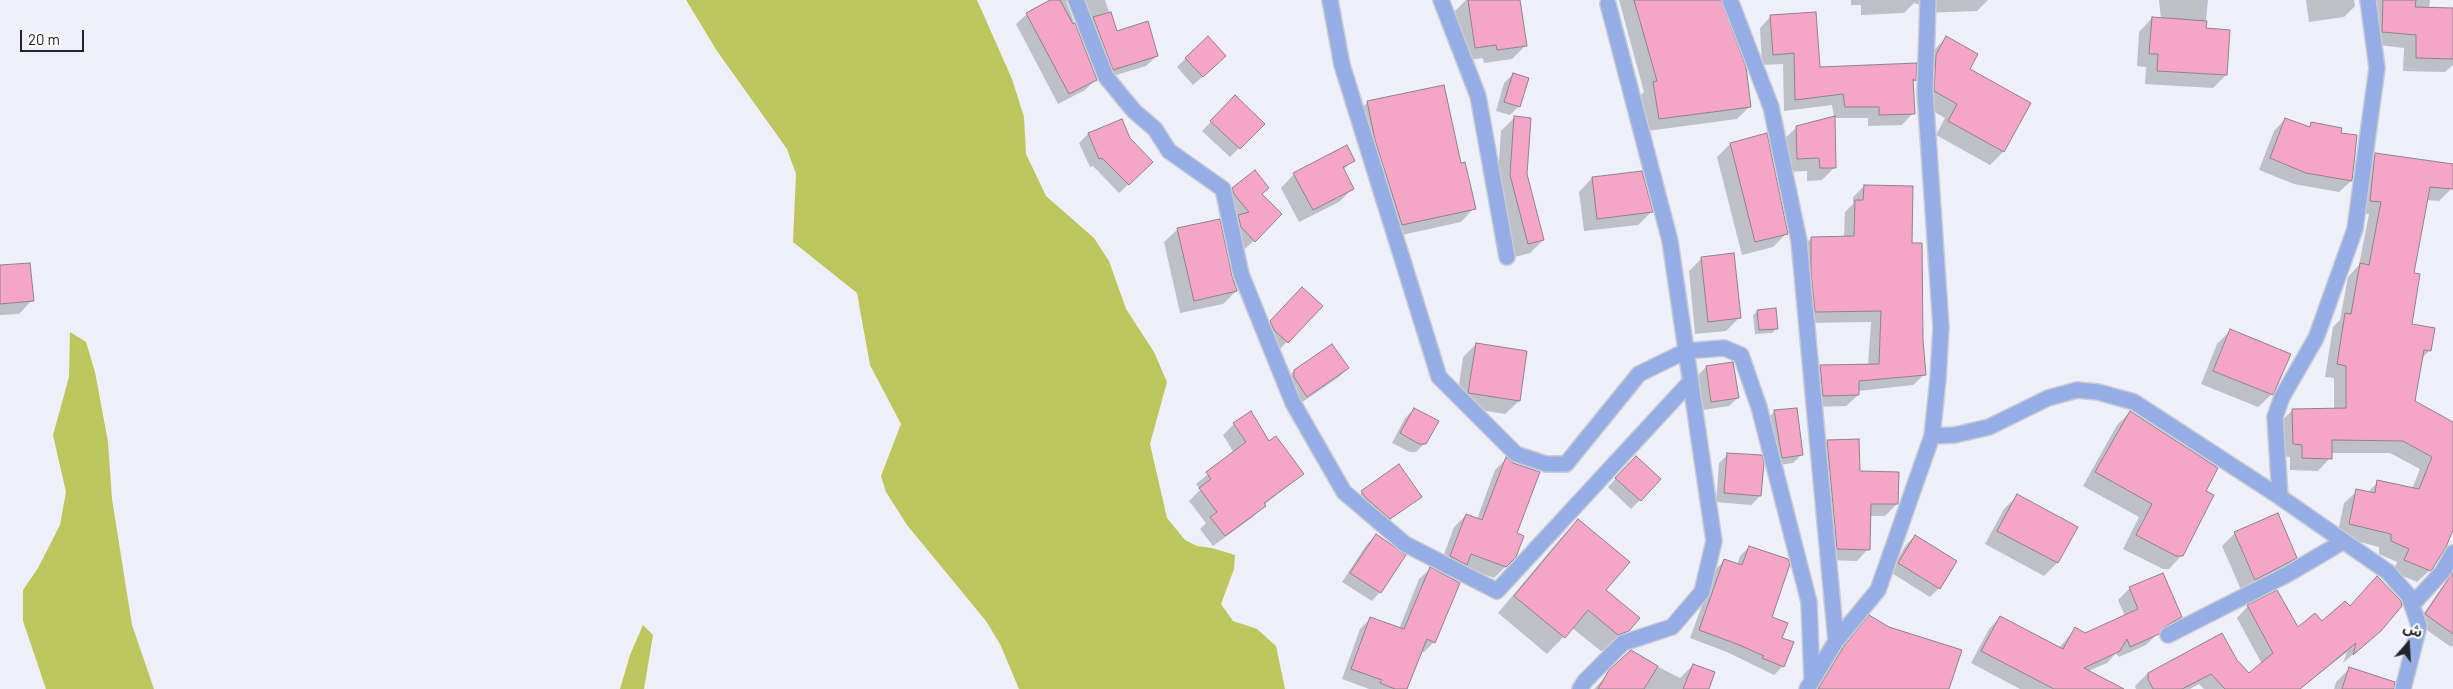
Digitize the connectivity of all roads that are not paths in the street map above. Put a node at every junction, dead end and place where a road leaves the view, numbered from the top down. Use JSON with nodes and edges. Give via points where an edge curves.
{"nodes":[{"id":1,"x":1076,"y":0,"type":"edge"},
{"id":2,"x":1330,"y":0,"type":"edge"},
{"id":3,"x":1441,"y":0,"type":"edge"},
{"id":4,"x":1730,"y":0,"type":"edge"},
{"id":5,"x":1928,"y":0,"type":"edge"},
{"id":6,"x":2368,"y":0,"type":"edge"},
{"id":7,"x":1608,"y":4,"type":"dead end"},
{"id":8,"x":1507,"y":257,"type":"dead end"},
{"id":9,"x":1686,"y":351,"type":"junction"},
{"id":10,"x":1691,"y":381,"type":"junction"},
{"id":11,"x":1932,"y":436,"type":"junction"},
{"id":12,"x":2280,"y":497,"type":"junction"},
{"id":13,"x":2344,"y":542,"type":"junction"},
{"id":14,"x":2453,"y":553,"type":"edge"},
{"id":15,"x":2412,"y":605,"type":"junction"},
{"id":16,"x":2168,"y":635,"type":"dead end"},
{"id":17,"x":1836,"y":640,"type":"junction"},
{"id":18,"x":1810,"y":685,"type":"edge"},
{"id":19,"x":1580,"y":689,"type":"edge"},
{"id":20,"x":2403,"y":689,"type":"edge"}],
"edges":[{"from":1,"to":10,"type":"street","via":[[1106,77],[1134,111],[1155,129],[1169,151],[1223,189],[1241,274],[1293,403],[1344,492],[1405,544],[1497,591]]},
{"from":2,"to":9,"type":"street","via":[[1342,65],[1440,377],[1516,454],[1546,464],[1566,464],[1639,374]]},
{"from":3,"to":8,"type":"street","via":[[1478,96]]},
{"from":4,"to":17,"type":"street","via":[[1770,107],[1799,241]]},
{"from":5,"to":11,"type":"street","via":[[1925,92],[1941,327]]},
{"from":6,"to":12,"type":"street","via":[[2376,68],[2355,229],[2316,338],[2282,397],[2276,417]]},
{"from":7,"to":9,"type":"street","via":[[1670,241]]},
{"from":9,"to":10,"type":"street"},
{"from":9,"to":18,"type":"street","via":[[1724,348],[1741,355],[1759,407],[1809,602]]},
{"from":10,"to":19,"type":"street","via":[[1714,541],[1702,592],[1672,627],[1623,643]]},
{"from":11,"to":12,"type":"street","via":[[1955,435],[1989,427],[2048,398],[2077,390],[2098,392],[2134,402]]},
{"from":11,"to":17,"type":"street","via":[[1878,590]]},
{"from":12,"to":13,"type":"street"},
{"from":13,"to":15,"type":"street","via":[[2388,572],[2409,596]]},
{"from":13,"to":16,"type":"street"},
{"from":14,"to":15,"type":"street","via":[[2443,571]]},
{"from":15,"to":20,"type":"street","via":[[2419,626]]},
{"from":17,"to":18,"type":"street"}]}
